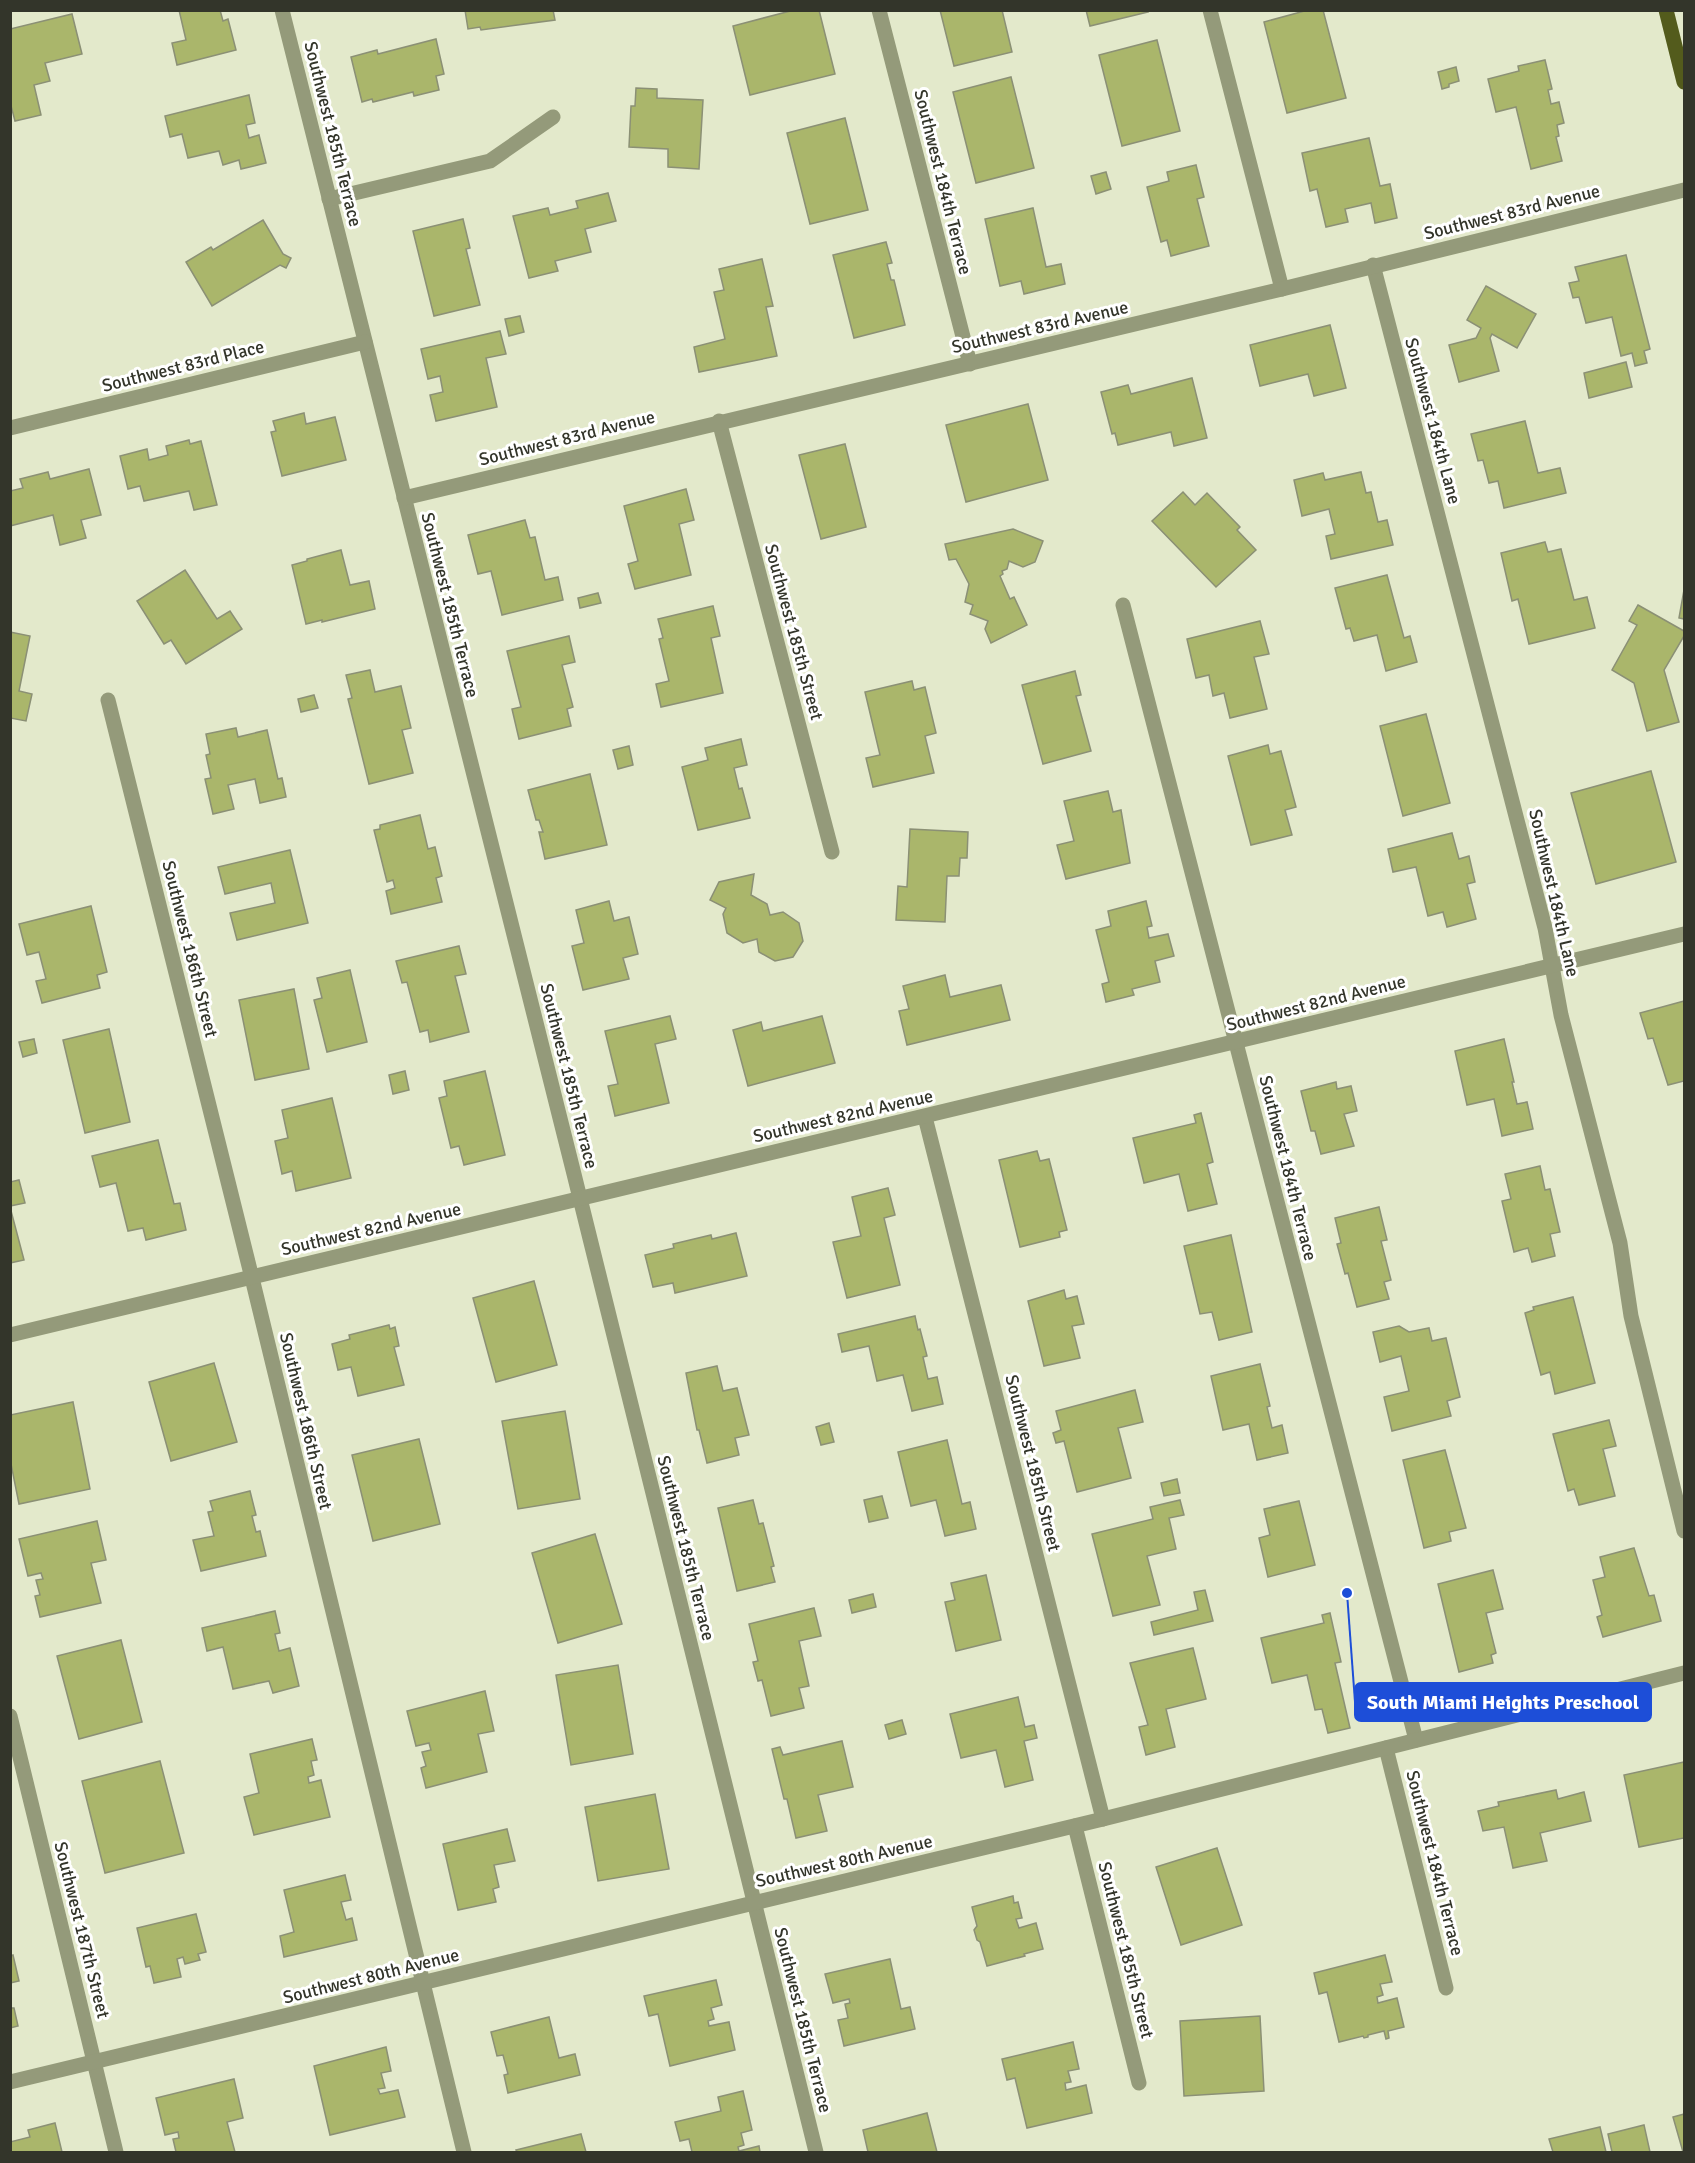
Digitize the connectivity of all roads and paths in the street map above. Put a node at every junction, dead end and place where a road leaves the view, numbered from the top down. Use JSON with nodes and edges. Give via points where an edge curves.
{"nodes":[{"id":1,"x":282,"y":10,"type":"edge"},
{"id":2,"x":879,"y":10,"type":"edge"},
{"id":3,"x":1210,"y":10,"type":"edge"},
{"id":4,"x":1666,"y":10,"type":"edge"},
{"id":5,"x":1684,"y":82,"type":"edge"},
{"id":6,"x":553,"y":117,"type":"dead end"},
{"id":7,"x":1684,"y":190,"type":"edge"},
{"id":8,"x":329,"y":199,"type":"junction"},
{"id":9,"x":1373,"y":266,"type":"junction"},
{"id":10,"x":1282,"y":289,"type":"junction"},
{"id":11,"x":365,"y":342,"type":"junction"},
{"id":12,"x":970,"y":364,"type":"junction"},
{"id":13,"x":719,"y":422,"type":"junction"},
{"id":14,"x":11,"y":424,"type":"edge"},
{"id":15,"x":404,"y":498,"type":"junction"},
{"id":16,"x":1123,"y":605,"type":"dead end"},
{"id":17,"x":108,"y":700,"type":"dead end"},
{"id":18,"x":832,"y":852,"type":"dead end"},
{"id":19,"x":1684,"y":934,"type":"edge"},
{"id":20,"x":1553,"y":966,"type":"junction"},
{"id":21,"x":1235,"y":1042,"type":"junction"},
{"id":22,"x":925,"y":1117,"type":"junction"},
{"id":23,"x":580,"y":1200,"type":"junction"},
{"id":24,"x":252,"y":1278,"type":"junction"},
{"id":25,"x":10,"y":1335,"type":"edge"},
{"id":26,"x":1684,"y":1531,"type":"edge"},
{"id":27,"x":1684,"y":1673,"type":"edge"},
{"id":28,"x":10,"y":1716,"type":"edge"},
{"id":29,"x":1416,"y":1740,"type":"junction"},
{"id":30,"x":1386,"y":1748,"type":"junction"},
{"id":31,"x":1103,"y":1819,"type":"junction"},
{"id":32,"x":1075,"y":1826,"type":"junction"},
{"id":33,"x":754,"y":1903,"type":"junction"},
{"id":34,"x":422,"y":1983,"type":"junction"},
{"id":35,"x":1446,"y":1988,"type":"dead end"},
{"id":36,"x":95,"y":2063,"type":"junction"},
{"id":37,"x":10,"y":2082,"type":"edge"},
{"id":38,"x":1139,"y":2083,"type":"dead end"},
{"id":39,"x":116,"y":2152,"type":"edge"},
{"id":40,"x":464,"y":2152,"type":"edge"},
{"id":41,"x":816,"y":2152,"type":"edge"}],
"edges":[{"from":1,"to":8,"type":"street","name":"Southwest 185th Terrace"},
{"from":2,"to":12,"type":"street","name":"Southwest 184th Terrace"},
{"from":3,"to":10,"type":"street"},
{"from":4,"to":5,"type":"main road"},
{"from":6,"to":8,"type":"street","via":[[490,161]]},
{"from":7,"to":9,"type":"street","name":"Southwest 83rd Avenue"},
{"from":8,"to":11,"type":"street","name":"Southwest 185th Terrace"},
{"from":9,"to":10,"type":"street","name":"Southwest 83rd Avenue"},
{"from":9,"to":20,"type":"street","name":"Southwest 184th Lane"},
{"from":10,"to":12,"type":"street","name":"Southwest 83rd Avenue"},
{"from":11,"to":14,"type":"street","name":"Southwest 83rd Place"},
{"from":11,"to":15,"type":"street","name":"Southwest 185th Terrace"},
{"from":12,"to":13,"type":"street","name":"Southwest 83rd Avenue"},
{"from":13,"to":15,"type":"street","name":"Southwest 83rd Avenue"},
{"from":13,"to":18,"type":"street","name":"Southwest 185th Street"},
{"from":15,"to":23,"type":"street","name":"Southwest 185th Terrace"},
{"from":16,"to":21,"type":"street","name":"Southwest 184th Terrace"},
{"from":17,"to":24,"type":"street","name":"Southwest 186th Street"},
{"from":19,"to":20,"type":"street","name":"Southwest 82nd Avenue"},
{"from":20,"to":21,"type":"street","name":"Southwest 82nd Avenue"},
{"from":20,"to":26,"type":"street","name":"Southwest 184th Lane","via":[[1561,1015],[1620,1243],[1631,1316]]},
{"from":21,"to":22,"type":"street","name":"Southwest 82nd Avenue"},
{"from":21,"to":29,"type":"street","name":"Southwest 184th Terrace"},
{"from":22,"to":23,"type":"street","name":"Southwest 82nd Avenue"},
{"from":22,"to":31,"type":"street","name":"Southwest 185th Street"},
{"from":23,"to":24,"type":"street","name":"Southwest 82nd Avenue"},
{"from":23,"to":33,"type":"street","name":"Southwest 185th Terrace"},
{"from":24,"to":25,"type":"street","name":"Southwest 82nd Avenue"},
{"from":24,"to":34,"type":"street","name":"Southwest 186th Street"},
{"from":27,"to":29,"type":"street","name":"Southwest 80th Avenue"},
{"from":28,"to":36,"type":"street","name":"Southwest 187th Street"},
{"from":29,"to":30,"type":"street","name":"Southwest 80th Avenue"},
{"from":30,"to":31,"type":"street","name":"Southwest 80th Avenue"},
{"from":30,"to":35,"type":"street","name":"Southwest 184th Terrace"},
{"from":31,"to":32,"type":"street","name":"Southwest 80th Avenue"},
{"from":32,"to":33,"type":"street","name":"Southwest 80th Avenue"},
{"from":32,"to":38,"type":"street","name":"Southwest 185th Street"},
{"from":33,"to":34,"type":"street","name":"Southwest 80th Avenue"},
{"from":33,"to":41,"type":"street","name":"Southwest 185th Terrace"},
{"from":34,"to":36,"type":"street","name":"Southwest 80th Avenue"},
{"from":34,"to":40,"type":"street","name":"Southwest 186th Street"},
{"from":36,"to":37,"type":"street","name":"Southwest 80th Avenue"},
{"from":36,"to":39,"type":"street","name":"Southwest 187th Street"}]}
